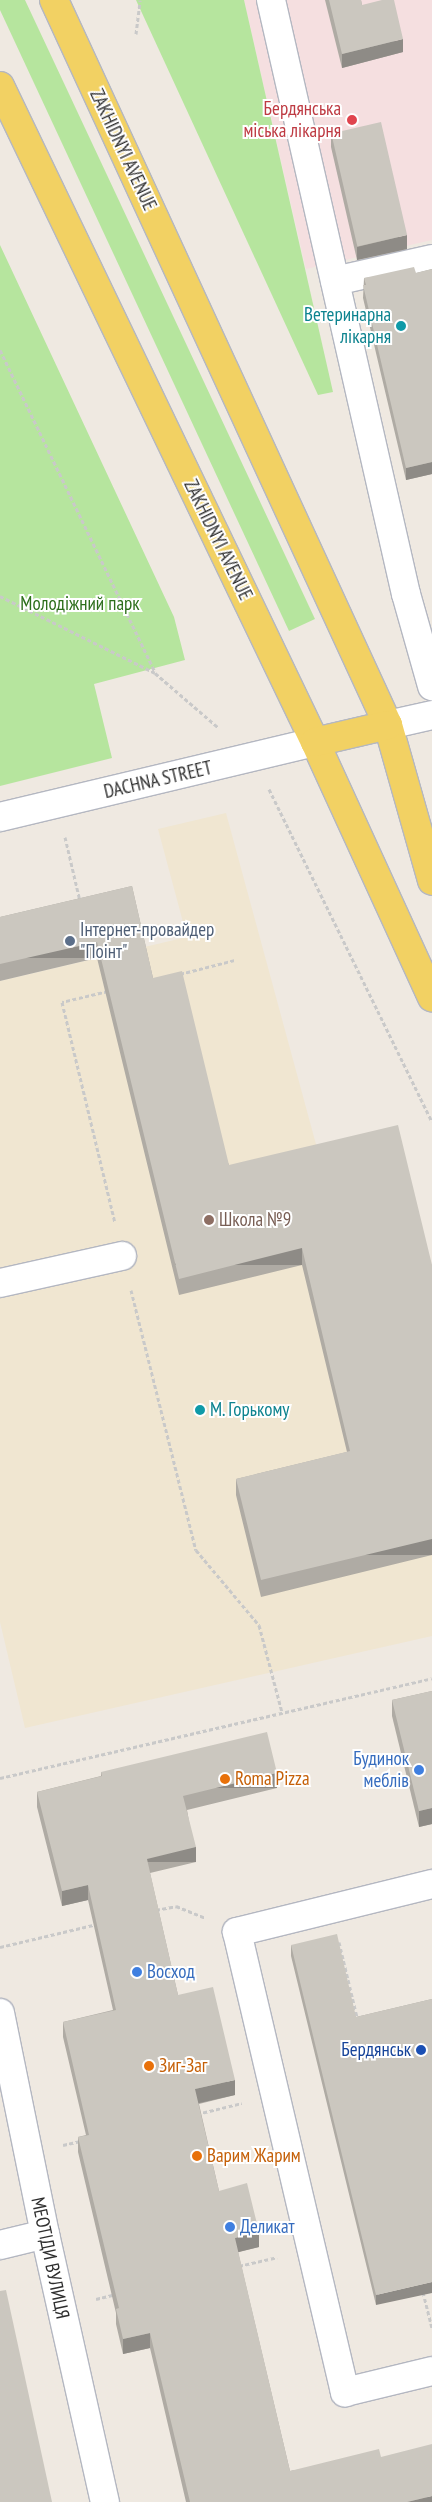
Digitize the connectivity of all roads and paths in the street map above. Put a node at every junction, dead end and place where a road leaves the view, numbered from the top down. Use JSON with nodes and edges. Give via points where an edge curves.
{"nodes":[{"id":1,"x":54,"y":0,"type":"edge"},
{"id":2,"x":140,"y":0,"type":"edge"},
{"id":3,"x":271,"y":0,"type":"edge"},
{"id":4,"x":136,"y":34,"type":"dead end"},
{"id":5,"x":0,"y":86,"type":"edge"},
{"id":6,"x":432,"y":259,"type":"edge"},
{"id":7,"x":336,"y":281,"type":"junction"},
{"id":8,"x":0,"y":350,"type":"edge"},
{"id":9,"x":0,"y":596,"type":"edge"},
{"id":10,"x":155,"y":673,"type":"junction"},
{"id":11,"x":432,"y":686,"type":"edge"},
{"id":12,"x":432,"y":715,"type":"edge"},
{"id":13,"x":388,"y":725,"type":"junction"},
{"id":14,"x":315,"y":742,"type":"junction"},
{"id":15,"x":253,"y":757,"type":"junction"},
{"id":16,"x":57,"y":804,"type":"junction"},
{"id":17,"x":0,"y":817,"type":"edge"},
{"id":18,"x":432,"y":881,"type":"edge"},
{"id":19,"x":81,"y":905,"type":"edge"},
{"id":20,"x":235,"y":960,"type":"dead end"},
{"id":21,"x":177,"y":974,"type":"edge"},
{"id":22,"x":110,"y":990,"type":"edge"},
{"id":23,"x":432,"y":997,"type":"edge"},
{"id":24,"x":432,"y":1121,"type":"edge"},
{"id":25,"x":122,"y":1256,"type":"junction"},
{"id":26,"x":0,"y":1283,"type":"edge"},
{"id":27,"x":432,"y":1678,"type":"edge"},
{"id":28,"x":282,"y":1712,"type":"junction"},
{"id":29,"x":0,"y":1778,"type":"edge"},
{"id":30,"x":432,"y":1884,"type":"edge"},
{"id":31,"x":332,"y":1908,"type":"junction"},
{"id":32,"x":148,"y":1912,"type":"edge"},
{"id":33,"x":102,"y":1923,"type":"edge"},
{"id":34,"x":237,"y":1932,"type":"junction"},
{"id":35,"x":0,"y":1948,"type":"edge"},
{"id":36,"x":0,"y":2012,"type":"edge"},
{"id":37,"x":359,"y":2022,"type":"edge"},
{"id":38,"x":275,"y":2096,"type":"junction"},
{"id":39,"x":190,"y":2115,"type":"edge"},
{"id":40,"x":85,"y":2140,"type":"edge"},
{"id":41,"x":28,"y":2153,"type":"junction"},
{"id":42,"x":44,"y":2234,"type":"junction"},
{"id":43,"x":0,"y":2245,"type":"edge"},
{"id":44,"x":311,"y":2249,"type":"junction"},
{"id":45,"x":234,"y":2267,"type":"edge"},
{"id":46,"x":423,"y":2289,"type":"edge"},
{"id":47,"x":119,"y":2294,"type":"edge"},
{"id":48,"x":61,"y":2307,"type":"junction"},
{"id":49,"x":432,"y":2328,"type":"edge"},
{"id":50,"x":432,"y":2371,"type":"edge"},
{"id":51,"x":105,"y":2502,"type":"edge"}],
"edges":[{"from":1,"to":13,"type":"main road","name":"ZAKHIDNYI AVENUE"},
{"from":2,"to":4,"type":"path"},
{"from":3,"to":7,"type":"street"},
{"from":5,"to":14,"type":"main road","name":"ZAKHIDNYI AVENUE"},
{"from":6,"to":7,"type":"street"},
{"from":7,"to":11,"type":"street","via":[[406,594]]},
{"from":8,"to":10,"type":"path"},
{"from":9,"to":10,"type":"path"},
{"from":10,"to":15,"type":"path"},
{"from":12,"to":13,"type":"street"},
{"from":13,"to":14,"type":"main road"},
{"from":13,"to":18,"type":"main road","name":"ZAKHIDNYI AVENUE"},
{"from":14,"to":15,"type":"street","name":"DACHNA STREET"},
{"from":14,"to":23,"type":"main road","name":"ZAKHIDNYI AVENUE"},
{"from":15,"to":16,"type":"street","name":"DACHNA STREET"},
{"from":15,"to":24,"type":"path"},
{"from":16,"to":17,"type":"street","name":"DACHNA STREET"},
{"from":16,"to":19,"type":"path"},
{"from":20,"to":21,"type":"path"},
{"from":22,"to":25,"type":"path","via":[[62,1002]]},
{"from":25,"to":26,"type":"street"},
{"from":25,"to":28,"type":"path","via":[[196,1550],[259,1625]]},
{"from":27,"to":28,"type":"path"},
{"from":28,"to":29,"type":"path"},
{"from":30,"to":31,"type":"street"},
{"from":31,"to":34,"type":"street"},
{"from":31,"to":37,"type":"path"},
{"from":32,"to":34,"type":"path","via":[[176,1906]]},
{"from":33,"to":35,"type":"path"},
{"from":34,"to":38,"type":"street"},
{"from":36,"to":41,"type":"street","name":"МЕОТІДИ ВУЛИЦЯ"},
{"from":38,"to":39,"type":"path"},
{"from":38,"to":44,"type":"street"},
{"from":40,"to":41,"type":"path"},
{"from":41,"to":42,"type":"street","name":"МЕОТІДИ ВУЛИЦЯ"},
{"from":42,"to":43,"type":"street"},
{"from":42,"to":48,"type":"street","name":"МЕОТІДИ ВУЛИЦЯ"},
{"from":44,"to":45,"type":"path"},
{"from":44,"to":50,"type":"street","via":[[345,2392]]},
{"from":46,"to":49,"type":"path"},
{"from":47,"to":48,"type":"path"},
{"from":48,"to":51,"type":"street","name":"МЕОТІДИ ВУЛИЦЯ"}]}
